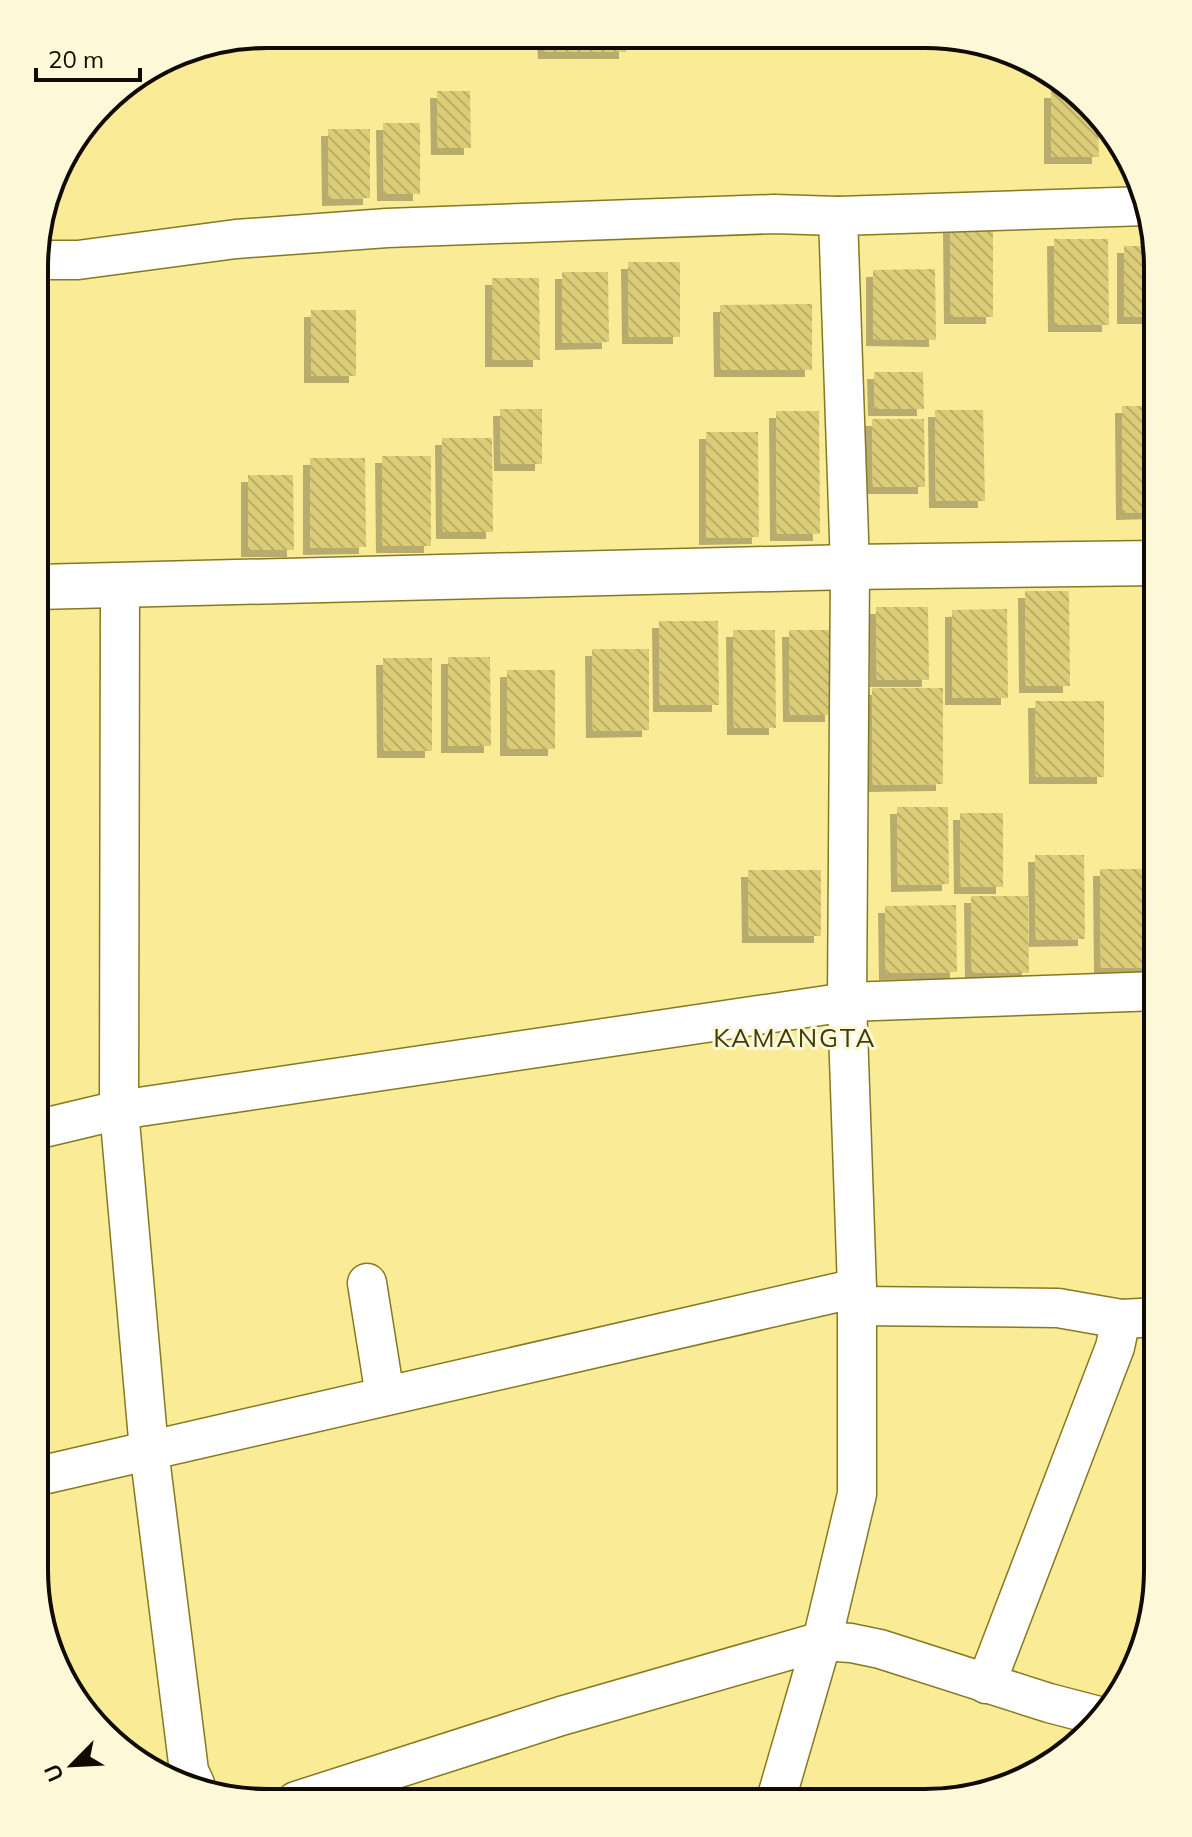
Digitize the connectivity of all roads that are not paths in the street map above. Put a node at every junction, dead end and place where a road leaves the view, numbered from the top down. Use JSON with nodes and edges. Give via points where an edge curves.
{"nodes":[{"id":1,"x":1135,"y":206,"type":"edge"},
{"id":2,"x":838,"y":216,"type":"junction"},
{"id":3,"x":48,"y":260,"type":"edge"},
{"id":4,"x":1144,"y":563,"type":"edge"},
{"id":5,"x":850,"y":567,"type":"junction"},
{"id":6,"x":120,"y":584,"type":"junction"},
{"id":7,"x":48,"y":587,"type":"edge"},
{"id":8,"x":1144,"y":991,"type":"edge"},
{"id":9,"x":847,"y":1002,"type":"junction"},
{"id":10,"x":119,"y":1110,"type":"junction"},
{"id":11,"x":48,"y":1127,"type":"edge"},
{"id":12,"x":367,"y":1283,"type":"dead end"},
{"id":13,"x":857,"y":1297,"type":"junction"},
{"id":14,"x":1139,"y":1318,"type":"edge"},
{"id":15,"x":385,"y":1396,"type":"junction"},
{"id":16,"x":149,"y":1450,"type":"junction"},
{"id":17,"x":48,"y":1474,"type":"edge"},
{"id":18,"x":822,"y":1641,"type":"junction"},
{"id":19,"x":986,"y":1684,"type":"junction"},
{"id":20,"x":1090,"y":1714,"type":"edge"},
{"id":21,"x":191,"y":1775,"type":"edge"},
{"id":22,"x":333,"y":1789,"type":"edge"},
{"id":23,"x":779,"y":1789,"type":"edge"}],
"edges":[{"from":1,"to":2,"type":"street"},
{"from":2,"to":3,"type":"street","via":[[759,214],[387,228]]},
{"from":2,"to":5,"type":"street"},
{"from":4,"to":5,"type":"main road"},
{"from":5,"to":6,"type":"main road"},
{"from":5,"to":9,"type":"street"},
{"from":6,"to":7,"type":"main road"},
{"from":6,"to":10,"type":"street"},
{"from":8,"to":9,"type":"street"},
{"from":9,"to":10,"type":"street"},
{"from":9,"to":13,"type":"street"},
{"from":10,"to":11,"type":"street"},
{"from":10,"to":16,"type":"street"},
{"from":12,"to":15,"type":"street"},
{"from":13,"to":14,"type":"street"},
{"from":13,"to":15,"type":"street"},
{"from":13,"to":18,"type":"street","via":[[857,1494]]},
{"from":14,"to":19,"type":"street","via":[[1115,1347]]},
{"from":15,"to":16,"type":"street"},
{"from":16,"to":17,"type":"street"},
{"from":16,"to":21,"type":"street"},
{"from":18,"to":19,"type":"street","via":[[880,1649]]},
{"from":18,"to":22,"type":"street"},
{"from":18,"to":23,"type":"street"},
{"from":19,"to":20,"type":"street"}]}
